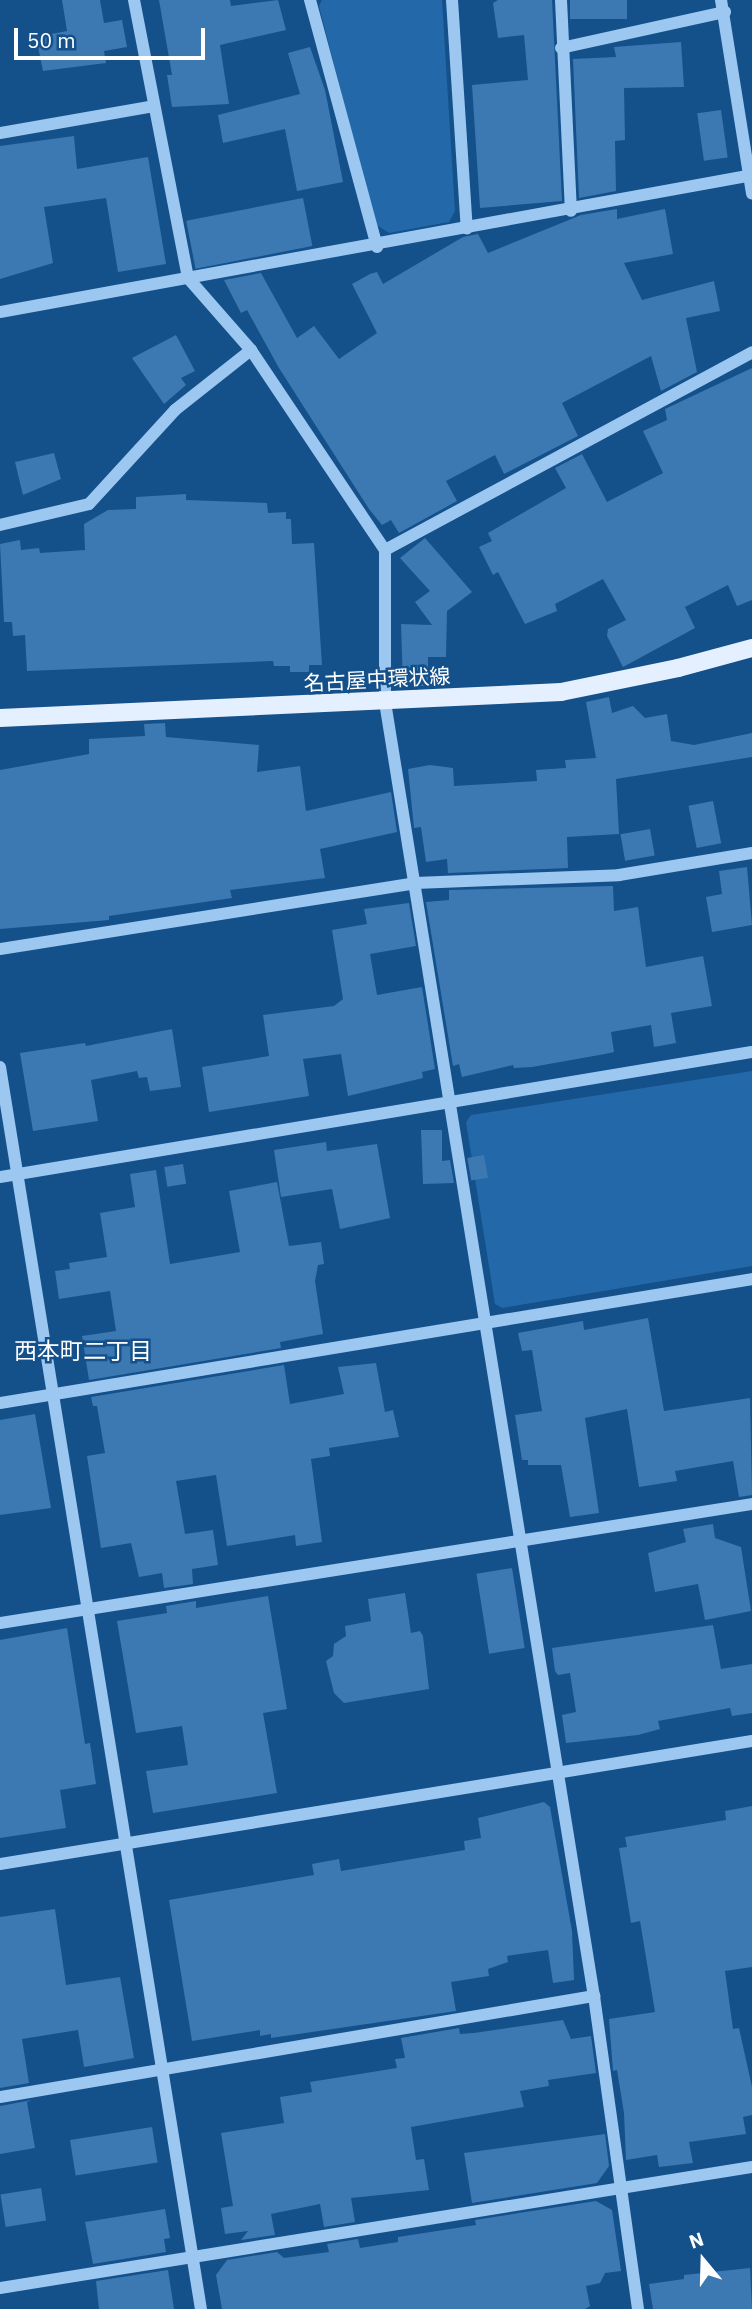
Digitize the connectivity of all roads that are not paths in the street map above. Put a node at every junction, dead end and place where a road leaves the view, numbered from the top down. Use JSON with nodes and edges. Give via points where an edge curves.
{"nodes":[{"id":1,"x":134,"y":0,"type":"edge"},
{"id":2,"x":310,"y":0,"type":"edge"},
{"id":3,"x":452,"y":0,"type":"edge"},
{"id":4,"x":561,"y":0,"type":"edge"},
{"id":5,"x":723,"y":6,"type":"edge"},
{"id":6,"x":561,"y":48,"type":"junction"},
{"id":7,"x":154,"y":106,"type":"junction"},
{"id":8,"x":0,"y":133,"type":"edge"},
{"id":9,"x":751,"y":175,"type":"edge"},
{"id":10,"x":752,"y":194,"type":"edge"},
{"id":11,"x":571,"y":211,"type":"junction"},
{"id":12,"x":467,"y":229,"type":"junction"},
{"id":13,"x":376,"y":247,"type":"junction"},
{"id":14,"x":188,"y":278,"type":"junction"},
{"id":15,"x":0,"y":312,"type":"edge"},
{"id":16,"x":251,"y":350,"type":"junction"},
{"id":17,"x":752,"y":352,"type":"edge"},
{"id":18,"x":0,"y":525,"type":"edge"},
{"id":19,"x":385,"y":550,"type":"junction"},
{"id":20,"x":752,"y":648,"type":"edge"},
{"id":21,"x":385,"y":702,"type":"junction"},
{"id":22,"x":0,"y":718,"type":"edge"},
{"id":23,"x":752,"y":853,"type":"edge"},
{"id":24,"x":415,"y":883,"type":"junction"},
{"id":25,"x":0,"y":949,"type":"edge"},
{"id":26,"x":752,"y":1052,"type":"edge"},
{"id":27,"x":0,"y":1067,"type":"edge"},
{"id":28,"x":449,"y":1101,"type":"junction"},
{"id":29,"x":18,"y":1174,"type":"junction"},
{"id":30,"x":0,"y":1177,"type":"edge"},
{"id":31,"x":752,"y":1279,"type":"edge"},
{"id":32,"x":486,"y":1323,"type":"junction"},
{"id":33,"x":50,"y":1395,"type":"junction"},
{"id":34,"x":0,"y":1403,"type":"edge"},
{"id":35,"x":752,"y":1504,"type":"edge"},
{"id":36,"x":520,"y":1541,"type":"junction"},
{"id":37,"x":87,"y":1609,"type":"junction"},
{"id":38,"x":0,"y":1623,"type":"edge"},
{"id":39,"x":752,"y":1741,"type":"edge"},
{"id":40,"x":557,"y":1771,"type":"junction"},
{"id":41,"x":125,"y":1843,"type":"junction"},
{"id":42,"x":0,"y":1864,"type":"edge"},
{"id":43,"x":594,"y":1996,"type":"junction"},
{"id":44,"x":163,"y":2069,"type":"junction"},
{"id":45,"x":0,"y":2097,"type":"edge"},
{"id":46,"x":752,"y":2166,"type":"edge"},
{"id":47,"x":621,"y":2187,"type":"junction"},
{"id":48,"x":193,"y":2257,"type":"junction"},
{"id":49,"x":0,"y":2288,"type":"edge"},
{"id":50,"x":201,"y":2309,"type":"edge"},
{"id":51,"x":638,"y":2309,"type":"edge"}],
"edges":[{"from":1,"to":7,"type":"street"},
{"from":2,"to":13,"type":"street"},
{"from":3,"to":12,"type":"street"},
{"from":4,"to":6,"type":"street"},
{"from":5,"to":6,"type":"street"},
{"from":5,"to":9,"type":"street"},
{"from":6,"to":11,"type":"street"},
{"from":7,"to":8,"type":"street"},
{"from":7,"to":14,"type":"street"},
{"from":9,"to":10,"type":"street"},
{"from":9,"to":11,"type":"street"},
{"from":11,"to":12,"type":"street"},
{"from":12,"to":13,"type":"street"},
{"from":13,"to":14,"type":"street"},
{"from":14,"to":15,"type":"street"},
{"from":14,"to":16,"type":"street"},
{"from":16,"to":18,"type":"street","via":[[175,410],[89,504]]},
{"from":16,"to":19,"type":"street"},
{"from":17,"to":19,"type":"street"},
{"from":19,"to":21,"type":"street"},
{"from":20,"to":21,"type":"main road","name":"名古屋中環状線","via":[[561,692]]},
{"from":21,"to":22,"type":"main road","name":"名古屋中環状線"},
{"from":21,"to":24,"type":"street"},
{"from":23,"to":24,"type":"street","via":[[619,875]]},
{"from":24,"to":25,"type":"street"},
{"from":24,"to":28,"type":"street"},
{"from":26,"to":28,"type":"street"},
{"from":27,"to":29,"type":"street"},
{"from":28,"to":29,"type":"street"},
{"from":28,"to":32,"type":"street"},
{"from":29,"to":30,"type":"street"},
{"from":29,"to":33,"type":"street"},
{"from":31,"to":32,"type":"street"},
{"from":32,"to":33,"type":"street"},
{"from":32,"to":36,"type":"street"},
{"from":33,"to":34,"type":"street"},
{"from":33,"to":37,"type":"street"},
{"from":35,"to":36,"type":"street"},
{"from":36,"to":37,"type":"street"},
{"from":36,"to":40,"type":"street"},
{"from":37,"to":38,"type":"street"},
{"from":37,"to":41,"type":"street"},
{"from":39,"to":40,"type":"street"},
{"from":40,"to":41,"type":"street"},
{"from":40,"to":43,"type":"street"},
{"from":41,"to":42,"type":"street"},
{"from":41,"to":44,"type":"street"},
{"from":43,"to":44,"type":"street"},
{"from":43,"to":47,"type":"street"},
{"from":44,"to":45,"type":"street"},
{"from":44,"to":48,"type":"street"},
{"from":46,"to":47,"type":"street"},
{"from":47,"to":48,"type":"street"},
{"from":47,"to":51,"type":"street"},
{"from":48,"to":49,"type":"street"},
{"from":48,"to":50,"type":"street"}]}
